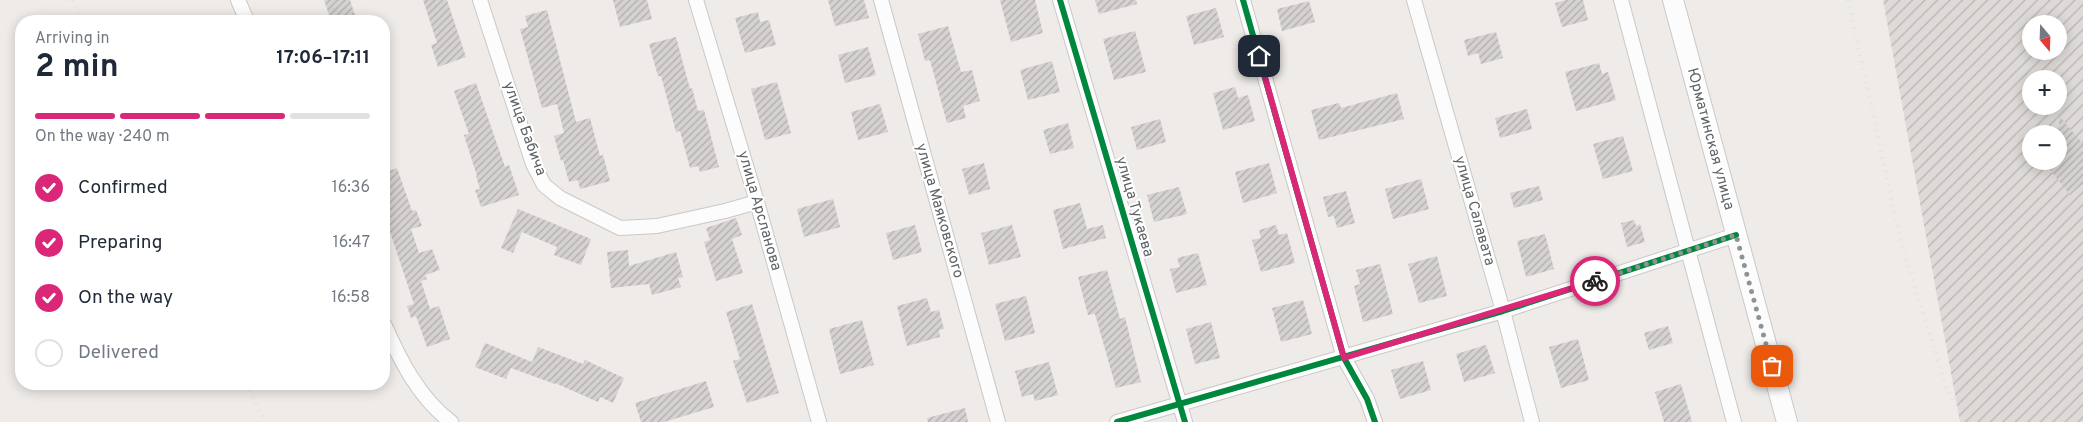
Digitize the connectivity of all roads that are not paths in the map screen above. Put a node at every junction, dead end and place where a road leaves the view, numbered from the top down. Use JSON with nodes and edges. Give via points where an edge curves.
{"nodes":[{"id":1,"x":238,"y":0,"type":"edge"},
{"id":2,"x":480,"y":0,"type":"edge"},
{"id":3,"x":696,"y":0,"type":"edge"},
{"id":4,"x":881,"y":0,"type":"edge"},
{"id":5,"x":1060,"y":0,"type":"edge"},
{"id":6,"x":1243,"y":0,"type":"edge"},
{"id":7,"x":1414,"y":0,"type":"edge"},
{"id":8,"x":1621,"y":0,"type":"edge"},
{"id":9,"x":1674,"y":0,"type":"edge"},
{"id":10,"x":244,"y":15,"type":"edge"},
{"id":11,"x":757,"y":202,"type":"junction"},
{"id":12,"x":1736,"y":235,"type":"junction"},
{"id":13,"x":1687,"y":252,"type":"junction"},
{"id":14,"x":1503,"y":311,"type":"junction"},
{"id":15,"x":390,"y":338,"type":"edge"},
{"id":16,"x":1344,"y":358,"type":"junction"},
{"id":17,"x":1179,"y":404,"type":"junction"},
{"id":18,"x":451,"y":422,"type":"edge"},
{"id":19,"x":819,"y":422,"type":"edge"},
{"id":20,"x":998,"y":422,"type":"edge"},
{"id":21,"x":1117,"y":422,"type":"edge"},
{"id":22,"x":1185,"y":422,"type":"edge"},
{"id":23,"x":1375,"y":422,"type":"edge"},
{"id":24,"x":1532,"y":422,"type":"edge"},
{"id":25,"x":1734,"y":422,"type":"edge"},
{"id":26,"x":1787,"y":422,"type":"edge"}],
"edges":[{"from":1,"to":10,"type":"street"},
{"from":2,"to":11,"type":"street","name":"улица Бабича","via":[[533,164],[544,185],[560,198],[620,228],[656,226]]},
{"from":3,"to":11,"type":"street","name":"улица Арсланова"},
{"from":4,"to":20,"type":"street","name":"улица Маяковского"},
{"from":5,"to":17,"type":"street","name":"улица Тукаева"},
{"from":6,"to":16,"type":"street"},
{"from":7,"to":14,"type":"street","name":"улица Салавата"},
{"from":8,"to":13,"type":"street"},
{"from":9,"to":12,"type":"main road","name":"Юрматинская улица"},
{"from":11,"to":19,"type":"street","name":"улица Арсланова"},
{"from":12,"to":13,"type":"street"},
{"from":12,"to":26,"type":"main road","name":"Юрматинская улица"},
{"from":13,"to":14,"type":"street"},
{"from":13,"to":25,"type":"street"},
{"from":14,"to":16,"type":"street"},
{"from":14,"to":24,"type":"street","name":"улица Салавата"},
{"from":15,"to":18,"type":"street","via":[[422,393]]},
{"from":16,"to":17,"type":"street"},
{"from":16,"to":23,"type":"street","via":[[1367,399]]},
{"from":17,"to":21,"type":"street"},
{"from":17,"to":22,"type":"street","name":"улица Тукаева"}]}
